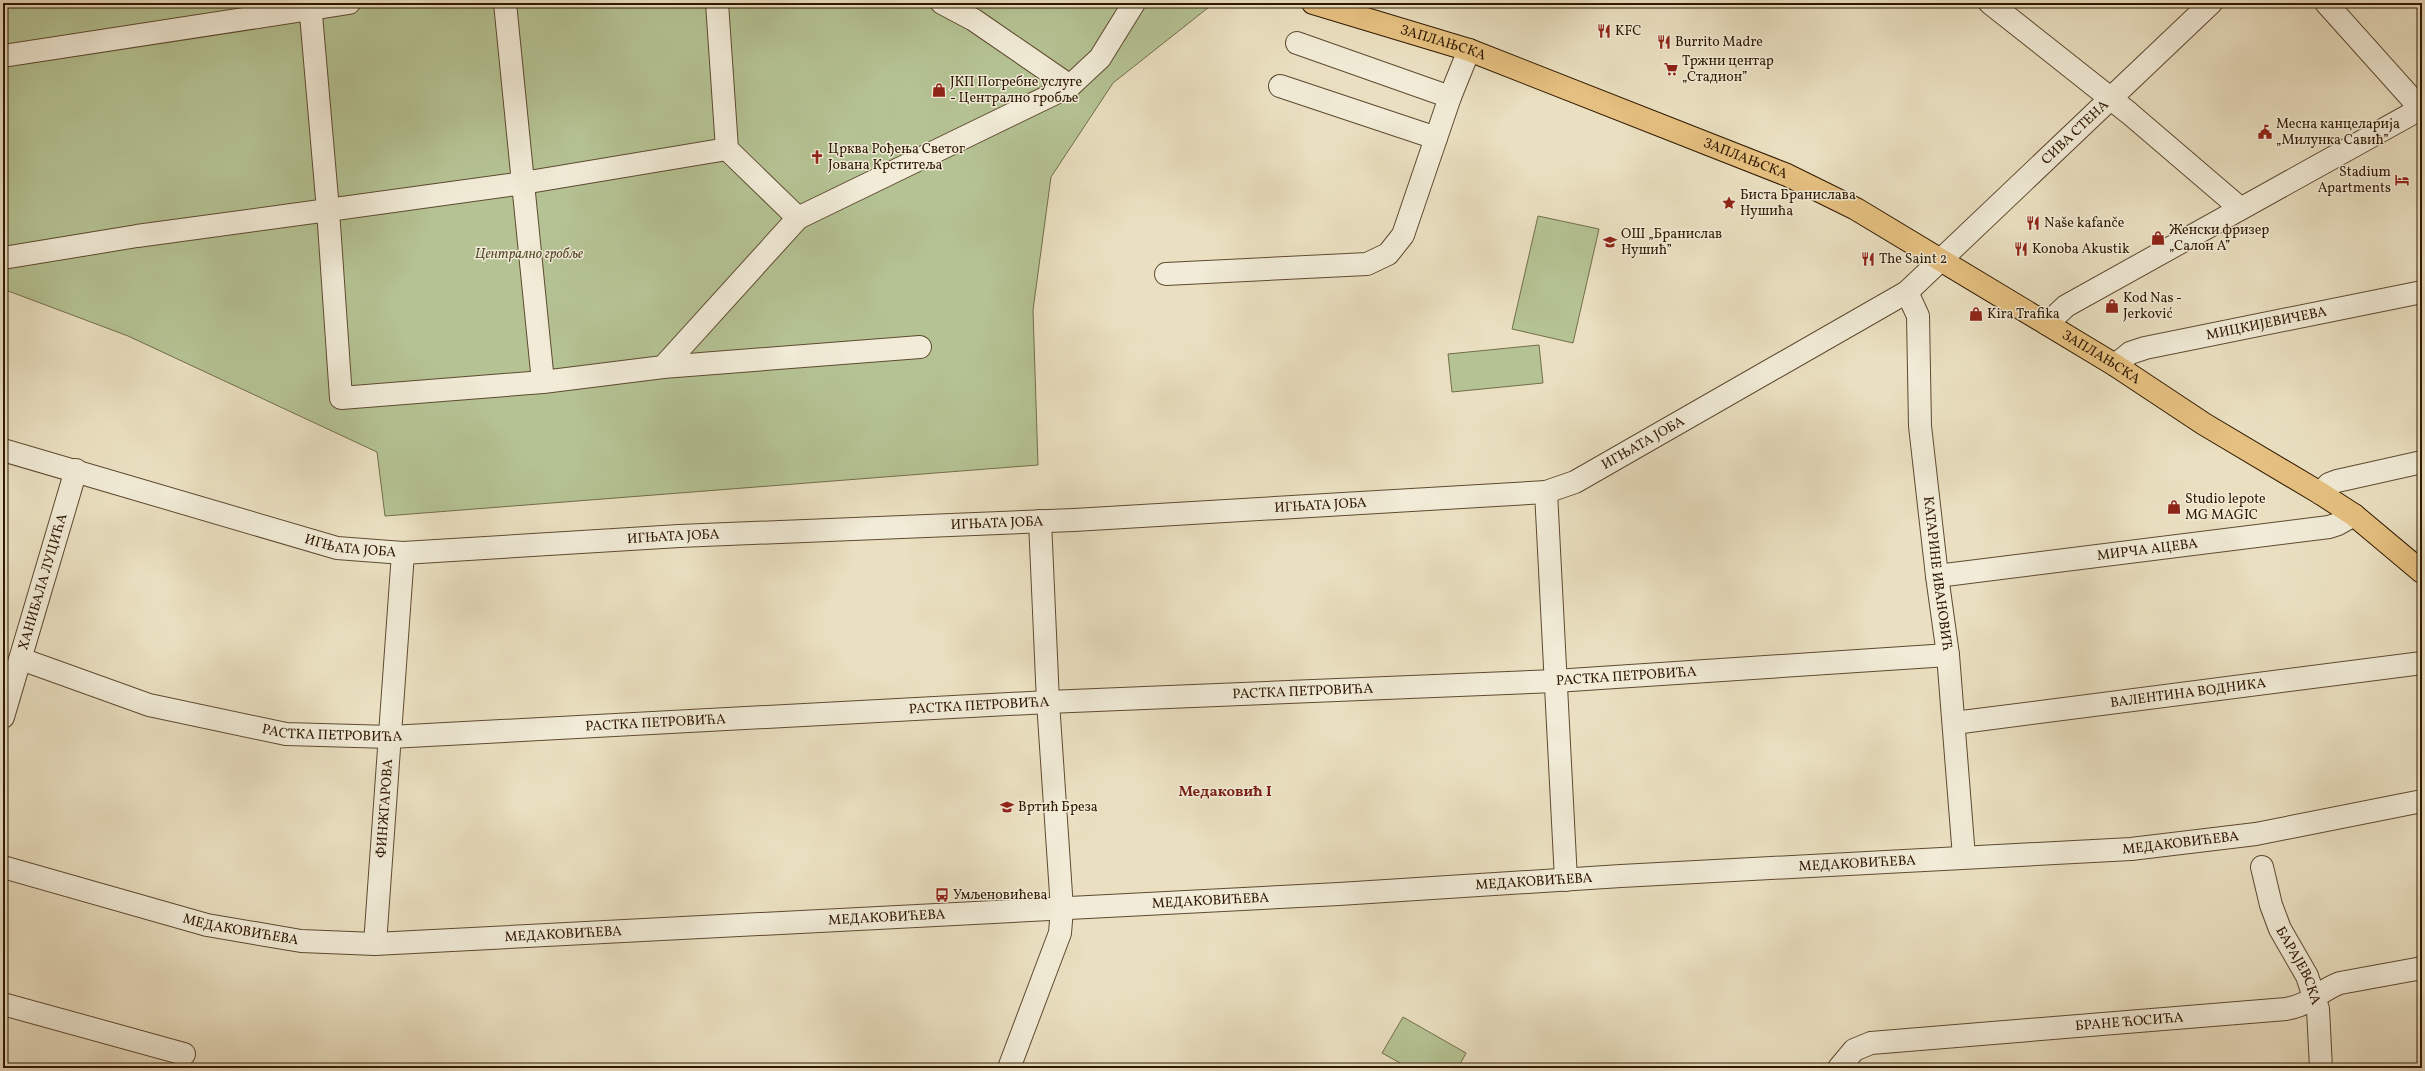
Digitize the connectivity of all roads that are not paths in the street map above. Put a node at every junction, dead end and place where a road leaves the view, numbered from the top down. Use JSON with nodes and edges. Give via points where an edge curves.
{"nodes":[{"id":1,"x":349,"y":3,"type":"edge"},
{"id":2,"x":505,"y":3,"type":"edge"},
{"id":3,"x":717,"y":3,"type":"edge"},
{"id":4,"x":942,"y":3,"type":"edge"},
{"id":5,"x":1134,"y":3,"type":"edge"},
{"id":6,"x":1313,"y":3,"type":"edge"},
{"id":7,"x":1990,"y":3,"type":"edge"},
{"id":8,"x":2211,"y":3,"type":"edge"},
{"id":9,"x":2326,"y":3,"type":"edge"},
{"id":10,"x":310,"y":6,"type":"edge"},
{"id":11,"x":1297,"y":43,"type":"dead end"},
{"id":12,"x":1469,"y":50,"type":"junction"},
{"id":13,"x":3,"y":56,"type":"edge"},
{"id":14,"x":1070,"y":86,"type":"junction"},
{"id":15,"x":1280,"y":86,"type":"dead end"},
{"id":16,"x":1450,"y":97,"type":"junction"},
{"id":17,"x":2110,"y":98,"type":"junction"},
{"id":18,"x":2421,"y":109,"type":"edge"},
{"id":19,"x":1436,"y":138,"type":"junction"},
{"id":20,"x":727,"y":149,"type":"junction"},
{"id":21,"x":523,"y":183,"type":"junction"},
{"id":22,"x":2240,"y":208,"type":"junction"},
{"id":23,"x":328,"y":210,"type":"junction"},
{"id":24,"x":798,"y":218,"type":"junction"},
{"id":25,"x":3,"y":258,"type":"edge"},
{"id":26,"x":1940,"y":261,"type":"junction"},
{"id":27,"x":1166,"y":274,"type":"dead end"},
{"id":28,"x":1907,"y":292,"type":"junction"},
{"id":29,"x":2422,"y":292,"type":"edge"},
{"id":30,"x":2046,"y":324,"type":"junction"},
{"id":31,"x":920,"y":347,"type":"dead end"},
{"id":32,"x":2115,"y":365,"type":"junction"},
{"id":33,"x":663,"y":367,"type":"junction"},
{"id":34,"x":543,"y":382,"type":"junction"},
{"id":35,"x":3,"y":450,"type":"edge"},
{"id":36,"x":2422,"y":462,"type":"edge"},
{"id":37,"x":76,"y":470,"type":"junction"},
{"id":38,"x":1546,"y":492,"type":"junction"},
{"id":39,"x":2320,"y":493,"type":"junction"},
{"id":40,"x":2354,"y":515,"type":"junction"},
{"id":41,"x":1040,"y":521,"type":"junction"},
{"id":42,"x":403,"y":553,"type":"junction"},
{"id":43,"x":2422,"y":572,"type":"edge"},
{"id":44,"x":1937,"y":576,"type":"junction"},
{"id":45,"x":1948,"y":655,"type":"junction"},
{"id":46,"x":21,"y":659,"type":"junction"},
{"id":47,"x":2422,"y":663,"type":"edge"},
{"id":48,"x":1555,"y":681,"type":"junction"},
{"id":49,"x":1048,"y":702,"type":"junction"},
{"id":50,"x":3,"y":717,"type":"edge"},
{"id":51,"x":1954,"y":723,"type":"junction"},
{"id":52,"x":390,"y":737,"type":"junction"},
{"id":53,"x":2422,"y":801,"type":"edge"},
{"id":54,"x":1964,"y":857,"type":"junction"},
{"id":55,"x":3,"y":867,"type":"edge"},
{"id":56,"x":2262,"y":867,"type":"dead end"},
{"id":57,"x":1566,"y":880,"type":"junction"},
{"id":58,"x":1062,"y":908,"type":"junction"},
{"id":59,"x":375,"y":944,"type":"junction"},
{"id":60,"x":2422,"y":968,"type":"edge"},
{"id":61,"x":2315,"y":999,"type":"junction"},
{"id":62,"x":3,"y":1004,"type":"edge"},
{"id":63,"x":184,"y":1054,"type":"dead end"},
{"id":64,"x":1009,"y":1068,"type":"edge"},
{"id":65,"x":1839,"y":1068,"type":"edge"},
{"id":66,"x":2321,"y":1068,"type":"edge"}],
"edges":[{"from":1,"to":10,"type":"street"},
{"from":2,"to":21,"type":"street"},
{"from":3,"to":20,"type":"street"},
{"from":4,"to":14,"type":"street","via":[[974,20]]},
{"from":5,"to":14,"type":"street","via":[[1100,58]]},
{"from":6,"to":12,"type":"main road","name":"ЗАПЛАЊСКА"},
{"from":7,"to":17,"type":"street"},
{"from":8,"to":17,"type":"street","name":"СИВА СТЕНА"},
{"from":9,"to":18,"type":"street"},
{"from":10,"to":13,"type":"street"},
{"from":10,"to":23,"type":"street"},
{"from":11,"to":16,"type":"street"},
{"from":12,"to":16,"type":"street"},
{"from":12,"to":26,"type":"main road","name":"ЗАПЛАЊСКА","via":[[1787,175],[1856,209]]},
{"from":14,"to":24,"type":"street"},
{"from":15,"to":19,"type":"street"},
{"from":16,"to":19,"type":"street"},
{"from":17,"to":22,"type":"street"},
{"from":17,"to":26,"type":"street","name":"СИВА СТЕНА"},
{"from":18,"to":22,"type":"street"},
{"from":19,"to":27,"type":"street","via":[[1403,235],[1388,254],[1367,264]]},
{"from":20,"to":21,"type":"street"},
{"from":20,"to":24,"type":"street"},
{"from":21,"to":23,"type":"street"},
{"from":21,"to":34,"type":"street"},
{"from":22,"to":30,"type":"street","via":[[2066,306]]},
{"from":23,"to":25,"type":"street","via":[[137,236]]},
{"from":23,"to":34,"type":"street","via":[[341,398]]},
{"from":24,"to":33,"type":"street"},
{"from":26,"to":28,"type":"street","name":"ИГЊАТА ЈОБА"},
{"from":26,"to":30,"type":"main road","name":"ЗАПЛАЊСКА"},
{"from":28,"to":38,"type":"street","name":"ИГЊАТА ЈОБА","via":[[1575,482]]},
{"from":28,"to":44,"type":"street","name":"КАТАРИНЕ ИВАНОВИЋ","via":[[1918,316],[1920,426]]},
{"from":29,"to":32,"type":"street","name":"МИЦКИЈЕВИЧЕВА","via":[[2145,348],[2130,353]]},
{"from":30,"to":32,"type":"main road","name":"ЗАПЛАЊСКА"},
{"from":31,"to":33,"type":"street"},
{"from":32,"to":39,"type":"main road","name":"ЗАПЛАЊСКА","via":[[2204,424]]},
{"from":33,"to":34,"type":"street"},
{"from":35,"to":37,"type":"street","name":"ИГЊАТА ЈОБА"},
{"from":36,"to":39,"type":"street","via":[[2337,481]]},
{"from":37,"to":42,"type":"street","name":"ИГЊАТА ЈОБА","via":[[338,548]]},
{"from":37,"to":46,"type":"street","name":"ХАНИБАЛА ЛУЦИЋА"},
{"from":38,"to":41,"type":"street","name":"ИГЊАТА ЈОБА"},
{"from":38,"to":48,"type":"street"},
{"from":39,"to":40,"type":"main road","name":"ЗАПЛАЊСКА"},
{"from":40,"to":43,"type":"main road","name":"ЗАПЛАЊСКА"},
{"from":40,"to":44,"type":"street","name":"МИРЧА АЦЕВА","via":[[2329,527]]},
{"from":41,"to":42,"type":"street","name":"ИГЊАТА ЈОБА","via":[[687,536]]},
{"from":41,"to":49,"type":"street"},
{"from":42,"to":52,"type":"street","name":"ФИНЖГАРОВА"},
{"from":44,"to":45,"type":"street","name":"КАТАРИНЕ ИВАНОВИЋ"},
{"from":45,"to":48,"type":"street","name":"РАСТКА ПЕТРОВИЋА"},
{"from":45,"to":51,"type":"street","name":"КАТАРИНЕ ИВАНОВИЋ"},
{"from":46,"to":50,"type":"street","name":"ХАНИБАЛА ЛУЦИЋА"},
{"from":46,"to":52,"type":"street","name":"РАСТКА ПЕТРОВИЋА","via":[[149,705],[286,734]]},
{"from":47,"to":51,"type":"street","name":"ВАЛЕНТИНА ВОДНИКА"},
{"from":48,"to":49,"type":"street","name":"РАСТКА ПЕТРОВИЋА"},
{"from":48,"to":57,"type":"street"},
{"from":49,"to":52,"type":"street","name":"РАСТКА ПЕТРОВИЋА"},
{"from":49,"to":58,"type":"street"},
{"from":51,"to":54,"type":"street","name":"КАТАРИНЕ ИВАНОВИЋ"},
{"from":52,"to":59,"type":"street","name":"ФИНЖГАРОВА"},
{"from":53,"to":54,"type":"street","name":"МЕДАКОВИЋЕВА","via":[[2256,834],[2171,845]]},
{"from":54,"to":57,"type":"street","name":"МЕДАКОВИЋЕВА"},
{"from":55,"to":59,"type":"street","name":"МЕДАКОВИЋЕВА","via":[[208,925],[301,941]]},
{"from":56,"to":61,"type":"street","name":"БАРАЈЕВСКА","via":[[2271,906],[2280,929],[2307,976]]},
{"from":57,"to":58,"type":"street","name":"МЕДАКОВИЋЕВА"},
{"from":58,"to":59,"type":"street","name":"МЕДАКОВИЋЕВА"},
{"from":58,"to":64,"type":"street","via":[[1060,933]]},
{"from":60,"to":61,"type":"street","name":"БРАНЕ ЋОСИЋА","via":[[2340,983]]},
{"from":61,"to":65,"type":"street","name":"БРАНЕ ЋОСИЋА","via":[[2286,1009],[1870,1043],[1854,1050]]},
{"from":61,"to":66,"type":"street","name":"БАРАЈЕВСКА","via":[[2320,1021]]},
{"from":62,"to":63,"type":"street"}]}
